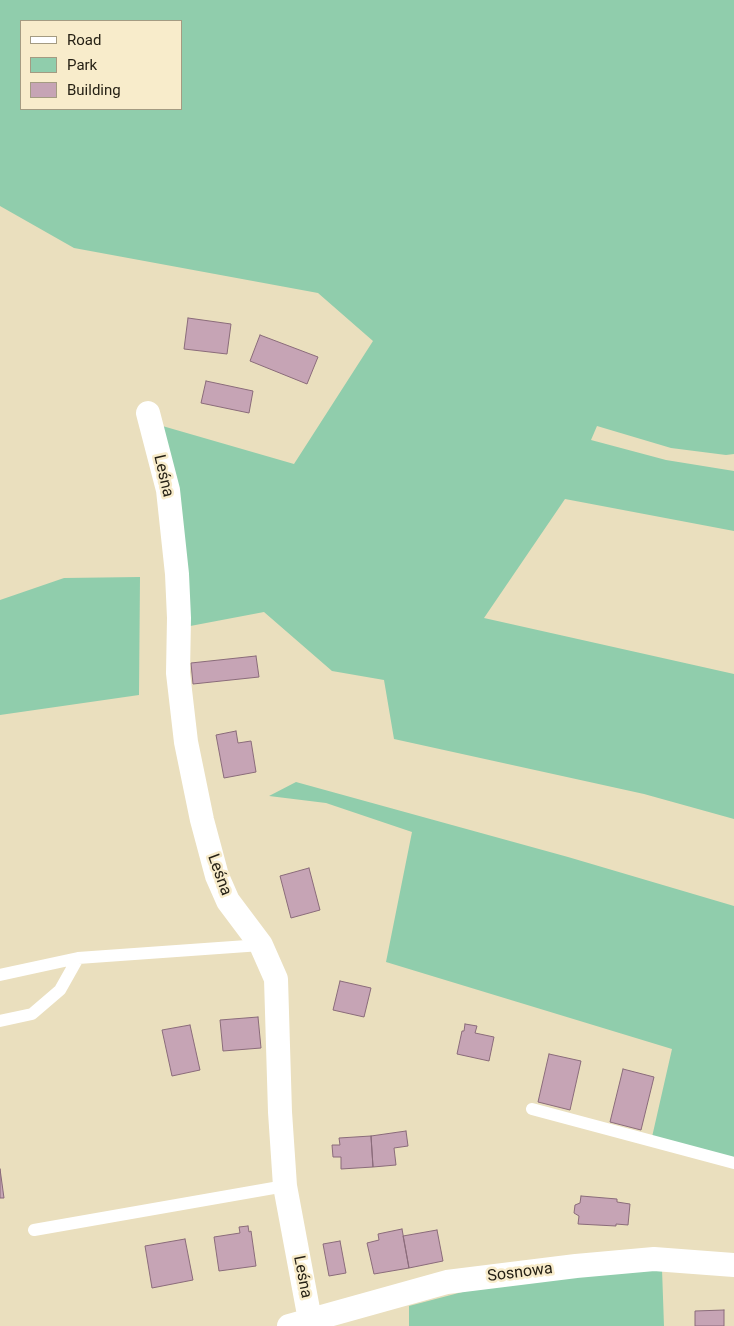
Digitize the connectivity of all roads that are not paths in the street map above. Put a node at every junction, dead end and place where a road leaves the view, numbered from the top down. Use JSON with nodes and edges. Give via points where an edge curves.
{"nodes":[{"id":1,"x":148,"y":413,"type":"dead end"},
{"id":2,"x":260,"y":945,"type":"junction"},
{"id":3,"x":78,"y":958,"type":"junction"},
{"id":4,"x":0,"y":975,"type":"edge"},
{"id":5,"x":0,"y":1021,"type":"edge"},
{"id":6,"x":532,"y":1109,"type":"dead end"},
{"id":7,"x":734,"y":1163,"type":"edge"},
{"id":8,"x":285,"y":1186,"type":"junction"},
{"id":9,"x":34,"y":1230,"type":"dead end"},
{"id":10,"x":734,"y":1265,"type":"edge"},
{"id":11,"x":303,"y":1324,"type":"edge"}],
"edges":[{"from":1,"to":2,"type":"street","name":"Leśna","via":[[168,490],[177,574],[178,673],[186,742],[202,820],[217,876],[228,901]]},
{"from":2,"to":3,"type":"lane"},
{"from":2,"to":8,"type":"street","name":"Leśna","via":[[276,979]]},
{"from":3,"to":4,"type":"lane"},
{"from":3,"to":5,"type":"lane","via":[[60,990],[32,1014]]},
{"from":6,"to":7,"type":"lane"},
{"from":8,"to":9,"type":"lane"},
{"from":8,"to":11,"type":"street","name":"Leśna"},
{"from":10,"to":11,"type":"street","name":"Sosnowa","via":[[654,1259],[448,1282]]}]}
